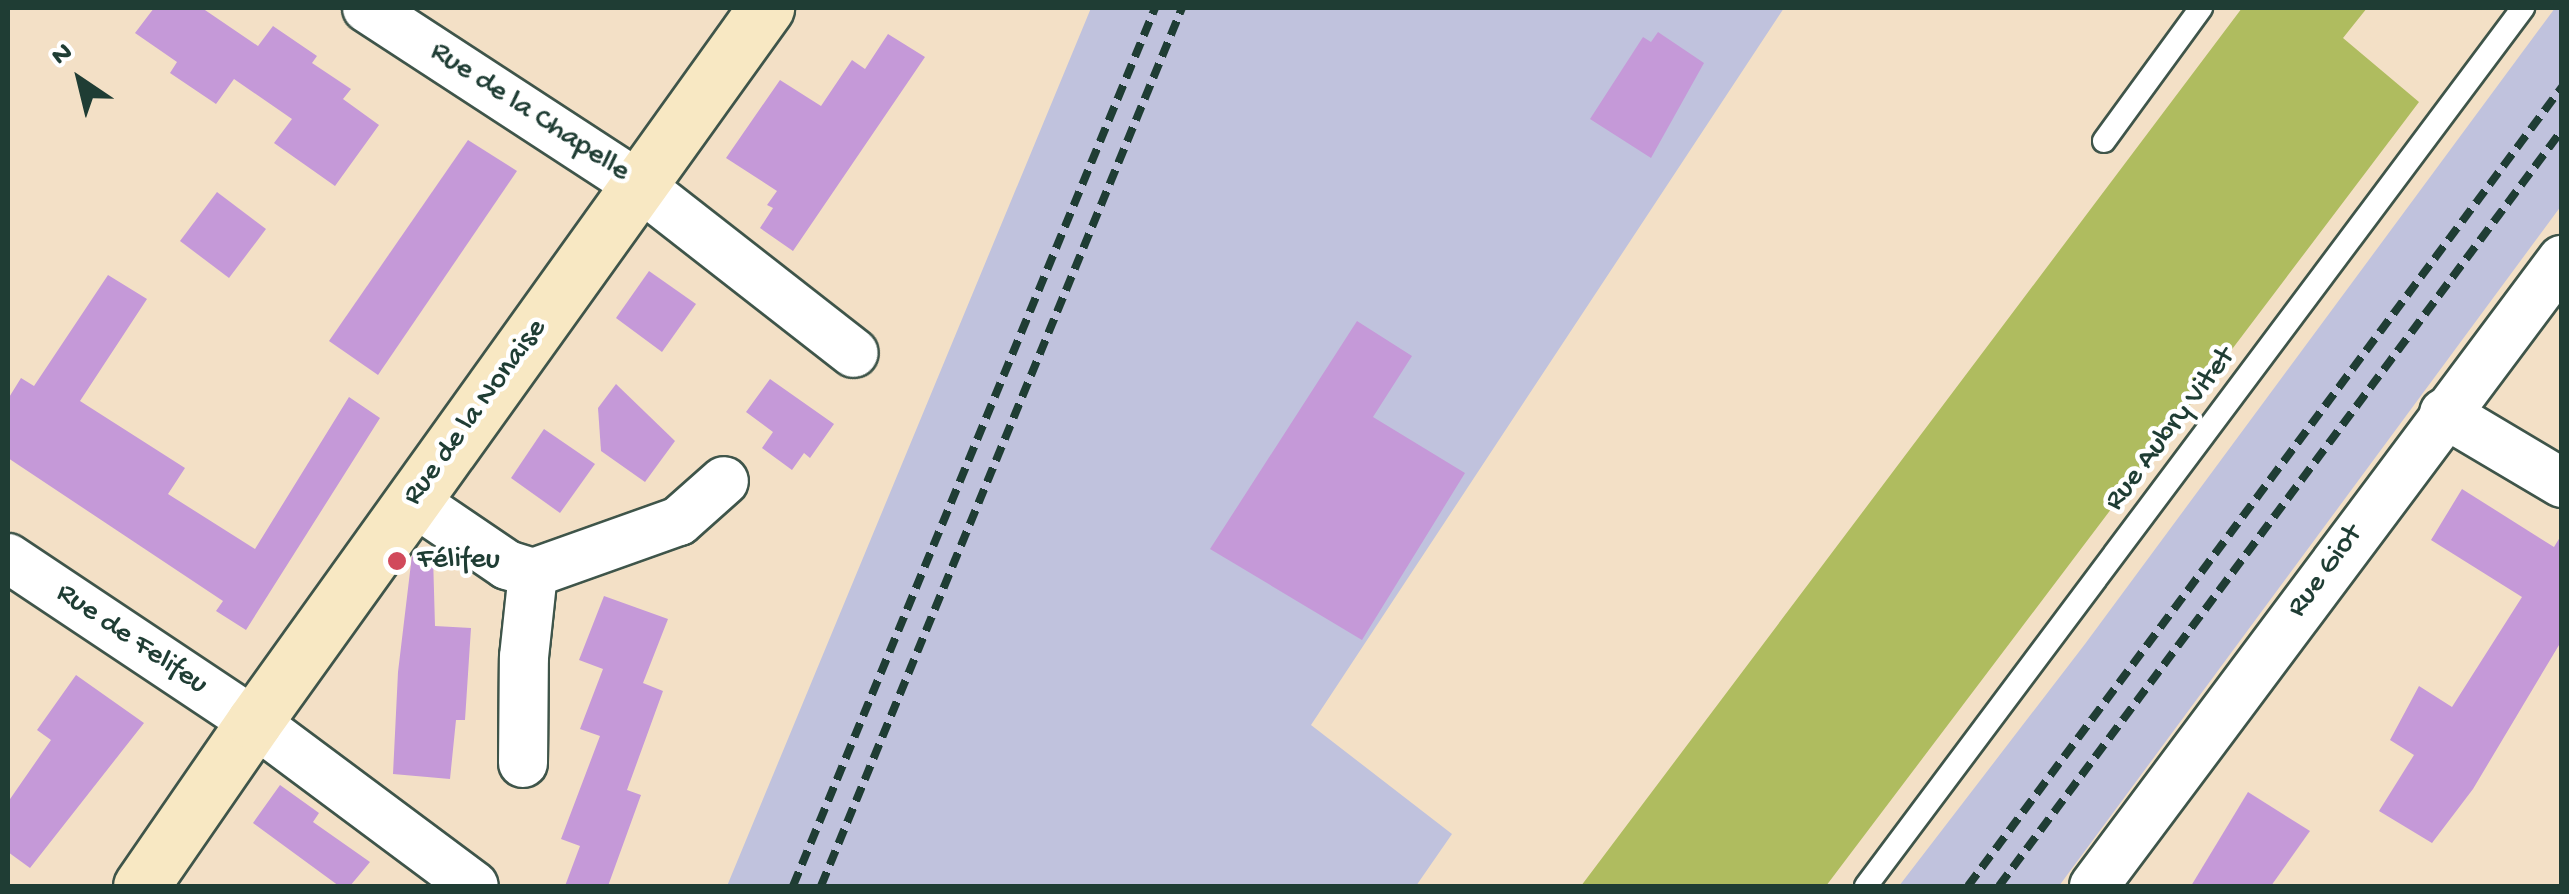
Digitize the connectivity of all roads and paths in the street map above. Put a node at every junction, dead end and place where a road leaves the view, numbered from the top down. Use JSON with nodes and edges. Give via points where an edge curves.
{"nodes":[{"id":1,"x":367,"y":8,"type":"edge"},
{"id":2,"x":766,"y":8,"type":"edge"},
{"id":3,"x":2200,"y":8,"type":"edge"},
{"id":4,"x":2523,"y":8,"type":"edge"},
{"id":5,"x":2104,"y":141,"type":"dead end"},
{"id":6,"x":640,"y":186,"type":"junction"},
{"id":7,"x":2562,"y":260,"type":"edge"},
{"id":8,"x":854,"y":354,"type":"dead end"},
{"id":9,"x":2444,"y":413,"type":"junction"},
{"id":10,"x":724,"y":481,"type":"dead end"},
{"id":11,"x":2562,"y":483,"type":"edge"},
{"id":12,"x":413,"y":501,"type":"junction"},
{"id":13,"x":8,"y":558,"type":"edge"},
{"id":14,"x":533,"y":574,"type":"junction"},
{"id":15,"x":254,"y":722,"type":"junction"},
{"id":16,"x":523,"y":764,"type":"dead end"},
{"id":17,"x":141,"y":886,"type":"edge"},
{"id":18,"x":474,"y":886,"type":"edge"},
{"id":19,"x":1866,"y":886,"type":"edge"},
{"id":20,"x":2094,"y":886,"type":"edge"}],
"edges":[{"from":1,"to":6,"type":"street","name":"Rue de la Chapelle"},
{"from":2,"to":6,"type":"main road","name":"Rue de la Nonaise"},
{"from":3,"to":5,"type":"lane"},
{"from":4,"to":19,"type":"lane","name":"Rue Aubry Vitet"},
{"from":6,"to":8,"type":"street"},
{"from":6,"to":12,"type":"main road","name":"Rue de la Nonaise"},
{"from":7,"to":9,"type":"street","name":"Rue Giot"},
{"from":9,"to":11,"type":"street"},
{"from":9,"to":20,"type":"street","name":"Rue Giot"},
{"from":10,"to":14,"type":"street","via":[[679,521]]},
{"from":12,"to":14,"type":"street"},
{"from":12,"to":15,"type":"main road","name":"Rue de la Nonaise"},
{"from":13,"to":15,"type":"street","name":"Rue de Felifeu"},
{"from":14,"to":16,"type":"street"},
{"from":15,"to":17,"type":"main road","name":"Rue de la Nonaise"},
{"from":15,"to":18,"type":"street","name":"Rue de Felifeu"}]}
